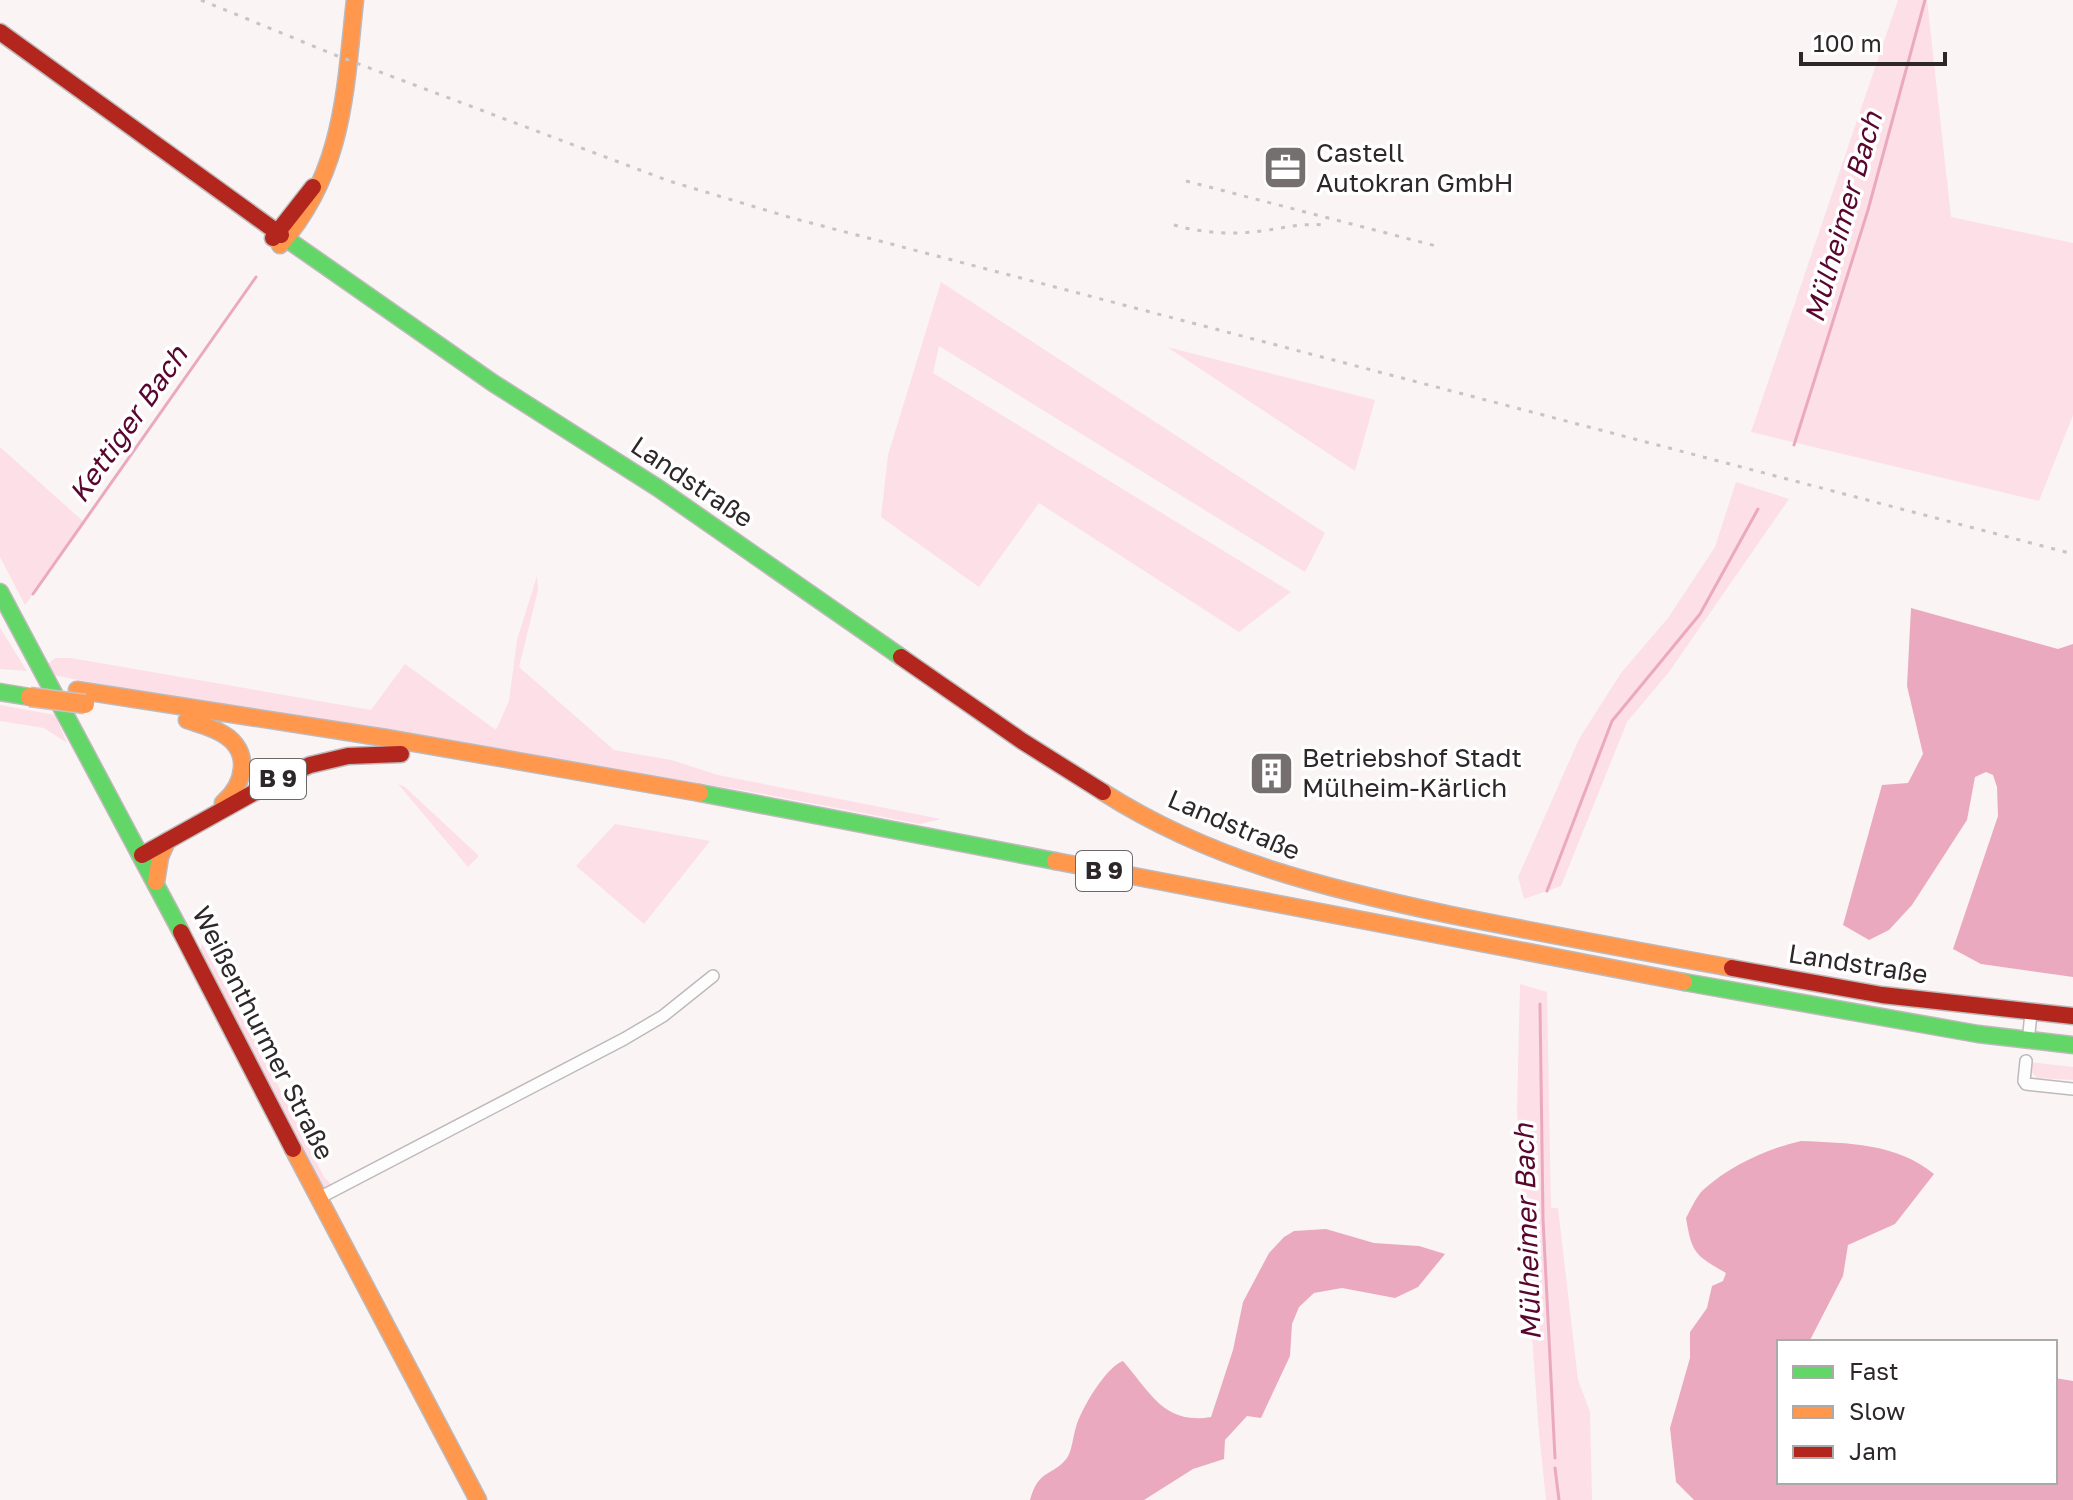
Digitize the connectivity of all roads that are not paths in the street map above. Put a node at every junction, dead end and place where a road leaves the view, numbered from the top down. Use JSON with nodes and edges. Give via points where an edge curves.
{"nodes":[{"id":1,"x":355,"y":0,"type":"edge"},
{"id":2,"x":0,"y":32,"type":"edge"},
{"id":3,"x":0,"y":44,"type":"edge"},
{"id":4,"x":324,"y":173,"type":"junction"},
{"id":5,"x":304,"y":220,"type":"junction"},
{"id":6,"x":278,"y":240,"type":"junction"},
{"id":7,"x":325,"y":266,"type":"junction"},
{"id":8,"x":493,"y":383,"type":"junction"},
{"id":9,"x":0,"y":592,"type":"edge"},
{"id":10,"x":0,"y":679,"type":"edge"},
{"id":11,"x":27,"y":690,"type":"junction"},
{"id":12,"x":0,"y":692,"type":"edge"},
{"id":13,"x":81,"y":697,"type":"junction"},
{"id":14,"x":187,"y":720,"type":"junction"},
{"id":15,"x":401,"y":754,"type":"junction"},
{"id":16,"x":167,"y":841,"type":"junction"},
{"id":17,"x":139,"y":850,"type":"junction"},
{"id":18,"x":156,"y":882,"type":"junction"},
{"id":19,"x":713,"y":976,"type":"dead end"},
{"id":20,"x":2031,"y":1013,"type":"junction"},
{"id":21,"x":2073,"y":1016,"type":"edge"},
{"id":22,"x":2029,"y":1033,"type":"dead end"},
{"id":23,"x":2073,"y":1045,"type":"edge"},
{"id":24,"x":2073,"y":1058,"type":"edge"},
{"id":25,"x":2026,"y":1061,"type":"dead end"},
{"id":26,"x":2073,"y":1089,"type":"edge"},
{"id":27,"x":319,"y":1198,"type":"junction"},
{"id":28,"x":478,"y":1500,"type":"edge"}],
"edges":[{"from":1,"to":4,"type":"main road","via":[[339,124]]},
{"from":2,"to":6,"type":"main road"},
{"from":3,"to":6,"type":"main road"},
{"from":4,"to":5,"type":"main road"},
{"from":4,"to":6,"type":"main road"},
{"from":5,"to":6,"type":"main road"},
{"from":5,"to":7,"type":"main road","via":[[309,241]]},
{"from":6,"to":7,"type":"main road"},
{"from":6,"to":8,"type":"main road","via":[[423,344]]},
{"from":7,"to":8,"type":"main road"},
{"from":8,"to":20,"type":"main road","name":"Landstraße","via":[[658,488],[1059,765],[1227,856],[1350,894],[1519,929],[1827,986]]},
{"from":9,"to":17,"type":"main road","name":"Weißenthurmer Straße"},
{"from":10,"to":11,"type":"main road","number":"B 9"},
{"from":11,"to":12,"type":"main road","number":"B 9"},
{"from":11,"to":13,"type":"main road","number":"B 9","bridge":true},
{"from":13,"to":14,"type":"main road","number":"B 9"},
{"from":13,"to":23,"type":"main road","number":"B 9","via":[[547,766],[1780,1000]]},
{"from":14,"to":15,"type":"main road","number":"B 9"},
{"from":14,"to":17,"type":"main road","number":"B 9","via":[[231,739],[243,763],[240,785],[231,798]]},
{"from":15,"to":16,"type":"main road","number":"B 9","via":[[348,756],[310,765]]},
{"from":15,"to":24,"type":"main road","number":"B 9","via":[[1778,1014]]},
{"from":16,"to":17,"type":"main road","number":"B 9"},
{"from":16,"to":18,"type":"main road"},
{"from":17,"to":18,"type":"main road","name":"Weißenthurmer Straße"},
{"from":18,"to":27,"type":"main road","name":"Weißenthurmer Straße"},
{"from":19,"to":27,"type":"street","via":[[624,1039]]},
{"from":20,"to":21,"type":"main road","name":"Landstraße"},
{"from":20,"to":22,"type":"street"},
{"from":25,"to":26,"type":"street","via":[[2024,1081],[2031,1086]]},
{"from":27,"to":28,"type":"main road","name":"Weißenthurmer Straße"}]}
